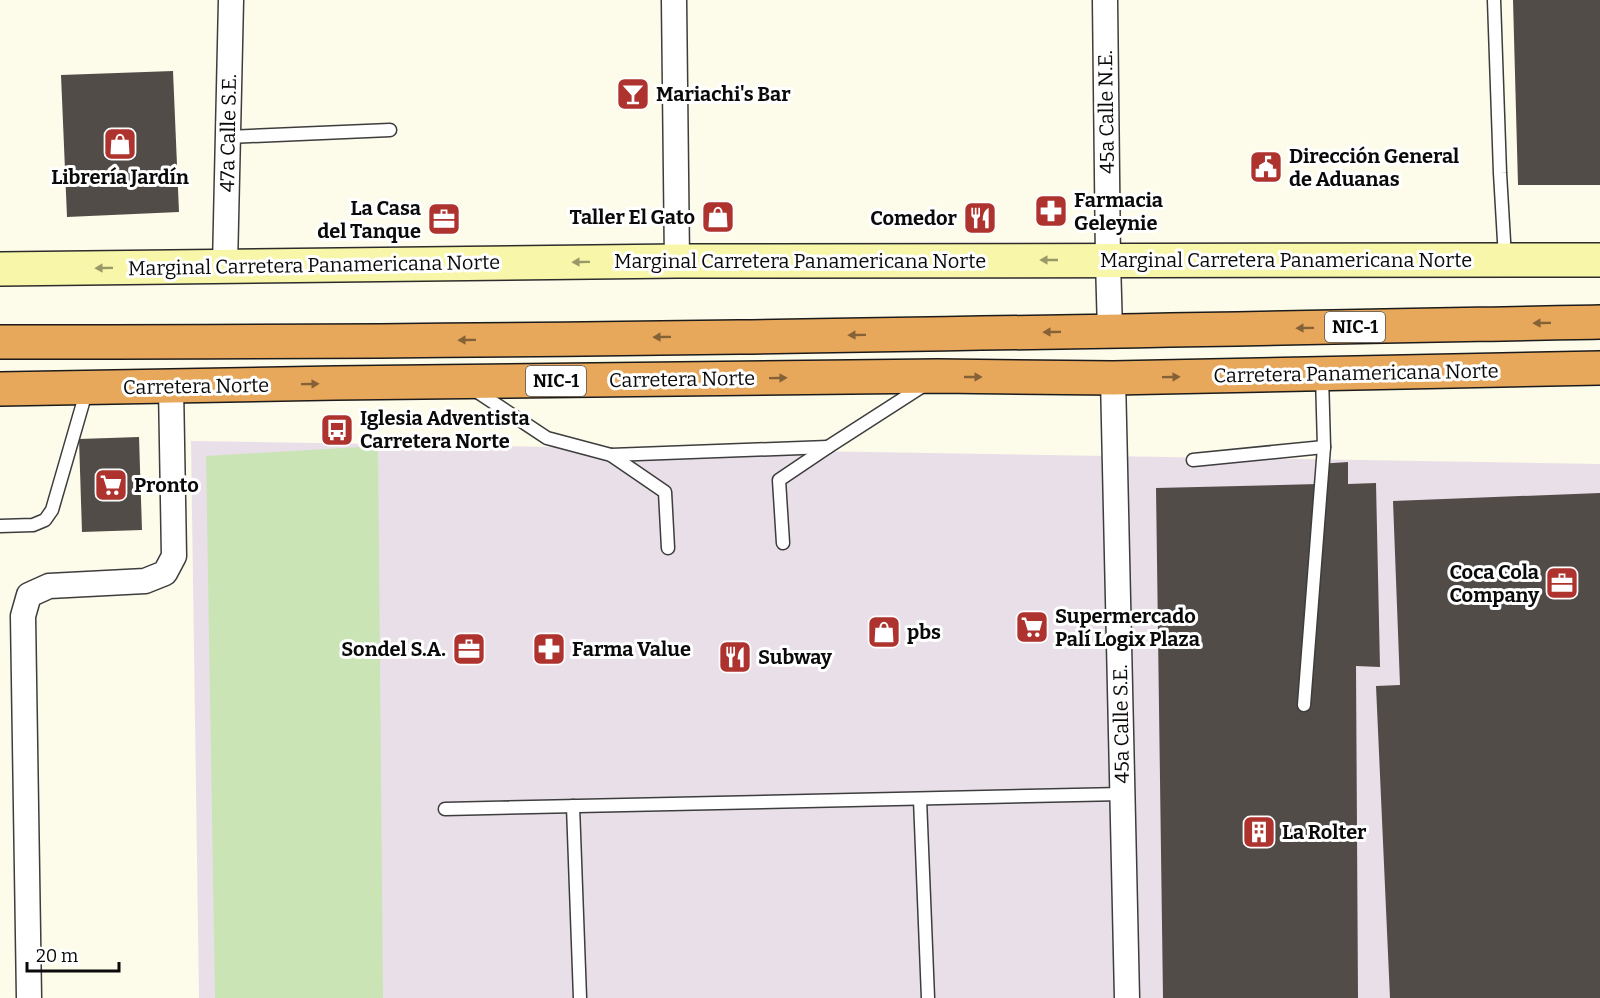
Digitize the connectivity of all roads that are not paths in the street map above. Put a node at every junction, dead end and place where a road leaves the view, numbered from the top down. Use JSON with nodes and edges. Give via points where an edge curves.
{"nodes":[{"id":1,"x":231,"y":0,"type":"edge"},
{"id":2,"x":674,"y":0,"type":"edge"},
{"id":3,"x":1105,"y":0,"type":"edge"},
{"id":4,"x":1494,"y":0,"type":"edge"},
{"id":5,"x":390,"y":130,"type":"dead end"},
{"id":6,"x":228,"y":137,"type":"junction"},
{"id":7,"x":1505,"y":259,"type":"junction"},
{"id":8,"x":1600,"y":260,"type":"edge"},
{"id":9,"x":677,"y":261,"type":"junction"},
{"id":10,"x":1108,"y":261,"type":"junction"},
{"id":11,"x":225,"y":266,"type":"junction"},
{"id":12,"x":0,"y":269,"type":"edge"},
{"id":13,"x":1600,"y":322,"type":"edge"},
{"id":14,"x":1110,"y":331,"type":"junction"},
{"id":15,"x":0,"y":342,"type":"edge"},
{"id":16,"x":1600,"y":368,"type":"edge"},
{"id":17,"x":1322,"y":374,"type":"junction"},
{"id":18,"x":938,"y":376,"type":"junction"},
{"id":19,"x":1113,"y":378,"type":"junction"},
{"id":20,"x":462,"y":382,"type":"junction"},
{"id":21,"x":171,"y":387,"type":"junction"},
{"id":22,"x":87,"y":388,"type":"junction"},
{"id":23,"x":0,"y":389,"type":"edge"},
{"id":24,"x":828,"y":447,"type":"junction"},
{"id":25,"x":1324,"y":447,"type":"junction"},
{"id":26,"x":611,"y":455,"type":"junction"},
{"id":27,"x":1193,"y":460,"type":"dead end"},
{"id":28,"x":0,"y":526,"type":"edge"},
{"id":29,"x":783,"y":543,"type":"dead end"},
{"id":30,"x":668,"y":548,"type":"dead end"},
{"id":31,"x":1304,"y":705,"type":"dead end"},
{"id":32,"x":1122,"y":794,"type":"junction"},
{"id":33,"x":920,"y":799,"type":"junction"},
{"id":34,"x":573,"y":806,"type":"junction"},
{"id":35,"x":445,"y":809,"type":"dead end"},
{"id":36,"x":29,"y":998,"type":"edge"},
{"id":37,"x":580,"y":998,"type":"edge"},
{"id":38,"x":928,"y":998,"type":"edge"},
{"id":39,"x":1127,"y":998,"type":"edge"}],
"edges":[{"from":1,"to":6,"type":"street","name":"47a Calle S.E."},
{"from":2,"to":9,"type":"street"},
{"from":3,"to":10,"type":"street","name":"45a Calle N.E."},
{"from":4,"to":7,"type":"lane"},
{"from":5,"to":6,"type":"lane"},
{"from":6,"to":11,"type":"street","name":"47a Calle S.E."},
{"from":7,"to":8,"type":"street","name":"Marginal Carretera Panamericana Norte"},
{"from":7,"to":10,"type":"street","name":"Marginal Carretera Panamericana Norte"},
{"from":10,"to":9,"type":"street","name":"Marginal Carretera Panamericana Norte","one_way":true},
{"from":9,"to":11,"type":"street","name":"Marginal Carretera Panamericana Norte","one_way":true},
{"from":10,"to":14,"type":"street"},
{"from":11,"to":12,"type":"street","name":"Marginal Carretera Panamericana Norte","one_way":true},
{"from":13,"to":14,"type":"highway","number":"NIC-1","one_way":true},
{"from":14,"to":15,"type":"highway","number":"NIC-1","one_way":true,"via":[[231,343]]},
{"from":16,"to":17,"type":"highway","name":"Carretera Panamericana Norte","number":"NIC-1"},
{"from":19,"to":17,"type":"highway","name":"Carretera Panamericana Norte","number":"NIC-1","one_way":true},
{"from":17,"to":25,"type":"lane"},
{"from":18,"to":19,"type":"highway","name":"Carretera Norte","number":"NIC-1","one_way":true},
{"from":20,"to":18,"type":"highway","name":"Carretera Norte","number":"NIC-1","one_way":true},
{"from":18,"to":24,"type":"lane"},
{"from":19,"to":32,"type":"street","name":"45a Calle S.E."},
{"from":21,"to":20,"type":"highway","name":"Carretera Norte","number":"NIC-1","one_way":true},
{"from":20,"to":26,"type":"lane","via":[[547,438]]},
{"from":21,"to":22,"type":"highway","name":"Carretera Norte","number":"NIC-1"},
{"from":21,"to":36,"type":"street","via":[[174,556],[165,573],[145,581],[50,586],[29,595],[23,616]]},
{"from":22,"to":23,"type":"highway","name":"Carretera Norte","number":"NIC-1"},
{"from":22,"to":28,"type":"lane","via":[[52,510],[45,520],[33,525]]},
{"from":24,"to":26,"type":"lane"},
{"from":24,"to":29,"type":"lane","via":[[778,480]]},
{"from":25,"to":27,"type":"lane"},
{"from":25,"to":31,"type":"lane"},
{"from":26,"to":30,"type":"lane","via":[[665,492]]},
{"from":32,"to":33,"type":"lane"},
{"from":32,"to":39,"type":"street","name":"45a Calle S.E."},
{"from":33,"to":34,"type":"lane"},
{"from":33,"to":38,"type":"lane"},
{"from":34,"to":35,"type":"lane"},
{"from":34,"to":37,"type":"lane"}]}
